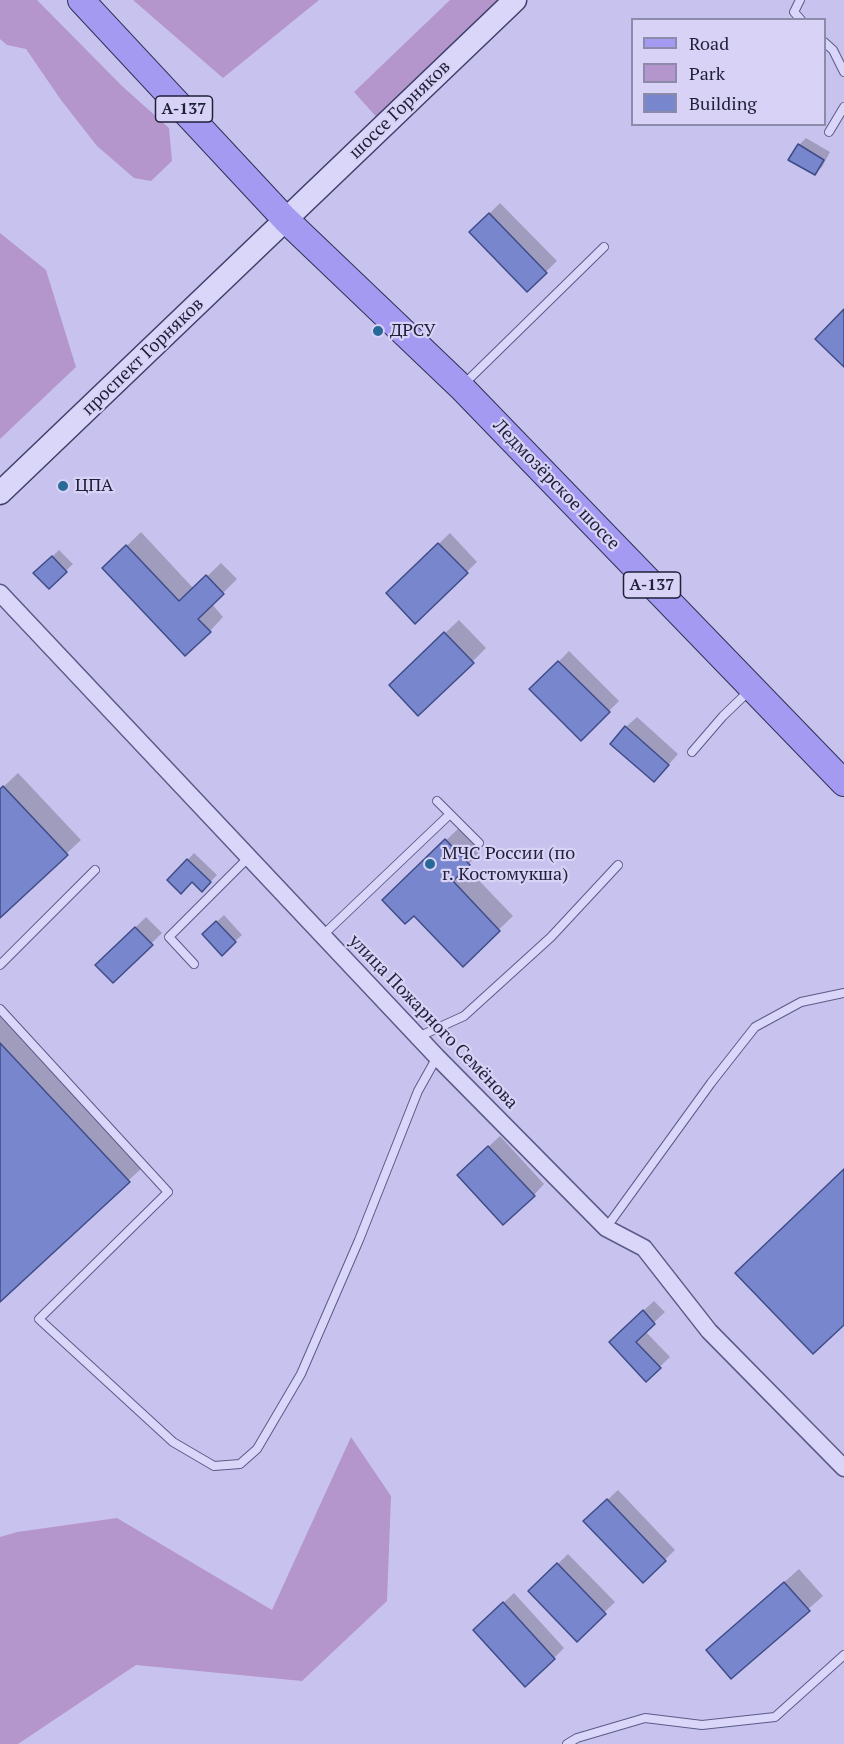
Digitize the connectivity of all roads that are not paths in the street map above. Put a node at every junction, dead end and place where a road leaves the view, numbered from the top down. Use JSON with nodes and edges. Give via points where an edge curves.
{"nodes":[{"id":1,"x":81,"y":0,"type":"edge"},
{"id":2,"x":515,"y":0,"type":"edge"},
{"id":3,"x":800,"y":0,"type":"edge"},
{"id":4,"x":799,"y":18,"type":"edge"},
{"id":5,"x":826,"y":43,"type":"edge"},
{"id":6,"x":844,"y":72,"type":"edge"},
{"id":7,"x":844,"y":107,"type":"edge"},
{"id":8,"x":829,"y":132,"type":"dead end"},
{"id":9,"x":285,"y":219,"type":"junction"},
{"id":10,"x":604,"y":247,"type":"dead end"},
{"id":11,"x":461,"y":387,"type":"junction"},
{"id":12,"x":0,"y":493,"type":"edge"},
{"id":13,"x":0,"y":593,"type":"edge"},
{"id":14,"x":752,"y":688,"type":"junction"},
{"id":15,"x":692,"y":752,"type":"dead end"},
{"id":16,"x":844,"y":783,"type":"edge"},
{"id":17,"x":437,"y":801,"type":"dead end"},
{"id":18,"x":450,"y":814,"type":"junction"},
{"id":19,"x":479,"y":843,"type":"dead end"},
{"id":20,"x":250,"y":857,"type":"junction"},
{"id":21,"x":618,"y":865,"type":"dead end"},
{"id":22,"x":95,"y":870,"type":"dead end"},
{"id":23,"x":323,"y":935,"type":"junction"},
{"id":24,"x":194,"y":964,"type":"dead end"},
{"id":25,"x":0,"y":965,"type":"edge"},
{"id":26,"x":844,"y":993,"type":"edge"},
{"id":27,"x":0,"y":1010,"type":"edge"},
{"id":28,"x":418,"y":1037,"type":"junction"},
{"id":29,"x":437,"y":1057,"type":"junction"},
{"id":30,"x":606,"y":1228,"type":"junction"},
{"id":31,"x":844,"y":1468,"type":"edge"},
{"id":32,"x":844,"y":1655,"type":"edge"},
{"id":33,"x":567,"y":1744,"type":"edge"}],
"edges":[{"from":1,"to":9,"type":"main road","number":"А-137"},
{"from":2,"to":9,"type":"main road","name":"шоссе Горняков"},
{"from":3,"to":4,"type":"lane","via":[[794,12]]},
{"from":5,"to":6,"type":"lane"},
{"from":7,"to":8,"type":"lane"},
{"from":9,"to":11,"type":"main road","name":"Ледмозёрское шоссе","number":"А-137"},
{"from":9,"to":12,"type":"main road","name":"проспект Горняков"},
{"from":10,"to":11,"type":"lane"},
{"from":11,"to":14,"type":"main road","name":"Ледмозёрское шоссе","number":"А-137"},
{"from":13,"to":20,"type":"street","name":"улица Пожарного Семёнова"},
{"from":14,"to":15,"type":"lane"},
{"from":14,"to":16,"type":"main road","name":"Ледмозёрское шоссе","number":"А-137"},
{"from":17,"to":18,"type":"lane"},
{"from":18,"to":19,"type":"lane"},
{"from":18,"to":23,"type":"lane"},
{"from":20,"to":23,"type":"street","name":"улица Пожарного Семёнова"},
{"from":20,"to":24,"type":"lane","via":[[169,937]]},
{"from":21,"to":28,"type":"lane","via":[[551,937],[464,1016]]},
{"from":22,"to":25,"type":"lane"},
{"from":23,"to":28,"type":"street","name":"улица Пожарного Семёнова"},
{"from":26,"to":30,"type":"lane","via":[[801,1002],[755,1027]]},
{"from":27,"to":29,"type":"lane","via":[[168,1192],[39,1319],[173,1442],[214,1466],[240,1464],[257,1449],[301,1374],[418,1091]]},
{"from":28,"to":29,"type":"street","name":"улица Пожарного Семёнова"},
{"from":29,"to":30,"type":"street","name":"улица Пожарного Семёнова"},
{"from":30,"to":31,"type":"street","name":"улица Пожарного Семёнова","via":[[644,1248],[709,1331]]},
{"from":32,"to":33,"type":"lane","via":[[775,1717],[702,1725],[645,1718]]}]}
